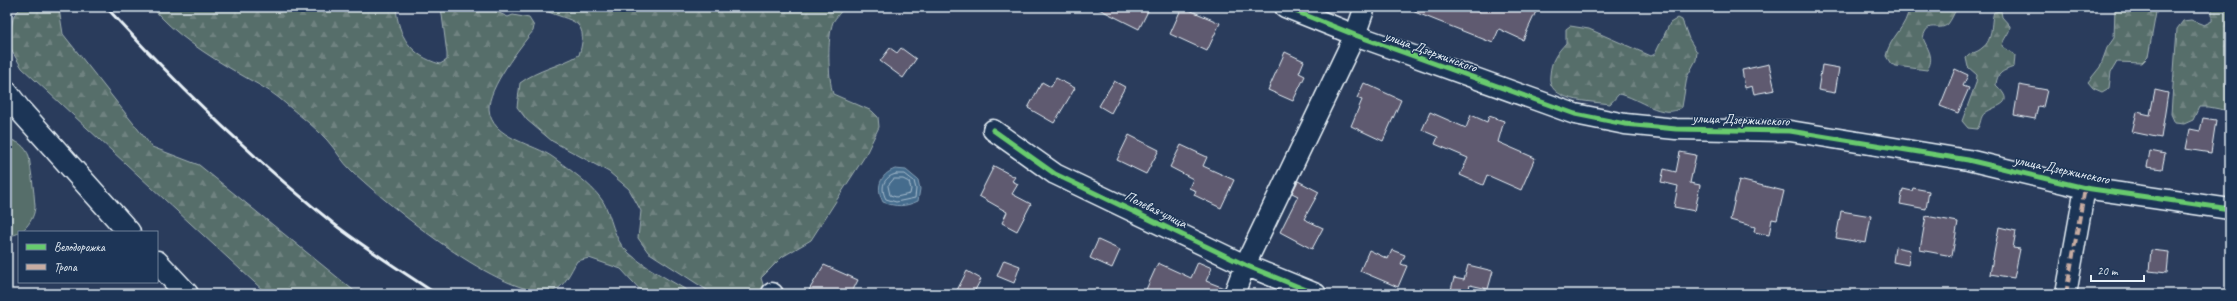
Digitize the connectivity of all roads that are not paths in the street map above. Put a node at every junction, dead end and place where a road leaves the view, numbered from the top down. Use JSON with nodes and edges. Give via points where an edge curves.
{"nodes":[{"id":1,"x":1285,"y":7,"type":"edge"},
{"id":2,"x":1365,"y":7,"type":"edge"},
{"id":3,"x":1355,"y":36,"type":"junction"},
{"id":4,"x":7,"y":93,"type":"edge"},
{"id":5,"x":14,"y":112,"type":"edge"},
{"id":6,"x":993,"y":130,"type":"dead end"},
{"id":7,"x":2085,"y":188,"type":"junction"},
{"id":8,"x":2230,"y":209,"type":"edge"},
{"id":9,"x":128,"y":231,"type":"edge"},
{"id":10,"x":158,"y":263,"type":"edge"},
{"id":11,"x":1245,"y":265,"type":"junction"},
{"id":12,"x":187,"y":294,"type":"edge"},
{"id":13,"x":1234,"y":294,"type":"edge"},
{"id":14,"x":1316,"y":294,"type":"edge"},
{"id":15,"x":2066,"y":294,"type":"edge"}],
"edges":[{"from":1,"to":3,"type":"street","name":"улица Дзержинского"},
{"from":2,"to":3,"type":"street"},
{"from":3,"to":7,"type":"street","name":"улица Дзержинского","via":[[1575,114],[1625,124],[1676,129],[1790,132],[1968,160]]},
{"from":3,"to":11,"type":"street"},
{"from":4,"to":5,"type":"main road"},
{"from":5,"to":9,"type":"main road"},
{"from":6,"to":11,"type":"street","name":"Полевая улица","via":[[1055,174]]},
{"from":7,"to":8,"type":"street","name":"улица Дзержинского"},
{"from":7,"to":15,"type":"street"},
{"from":10,"to":12,"type":"main road"},
{"from":11,"to":13,"type":"street"},
{"from":11,"to":14,"type":"street","name":"Полевая улица"}]}
